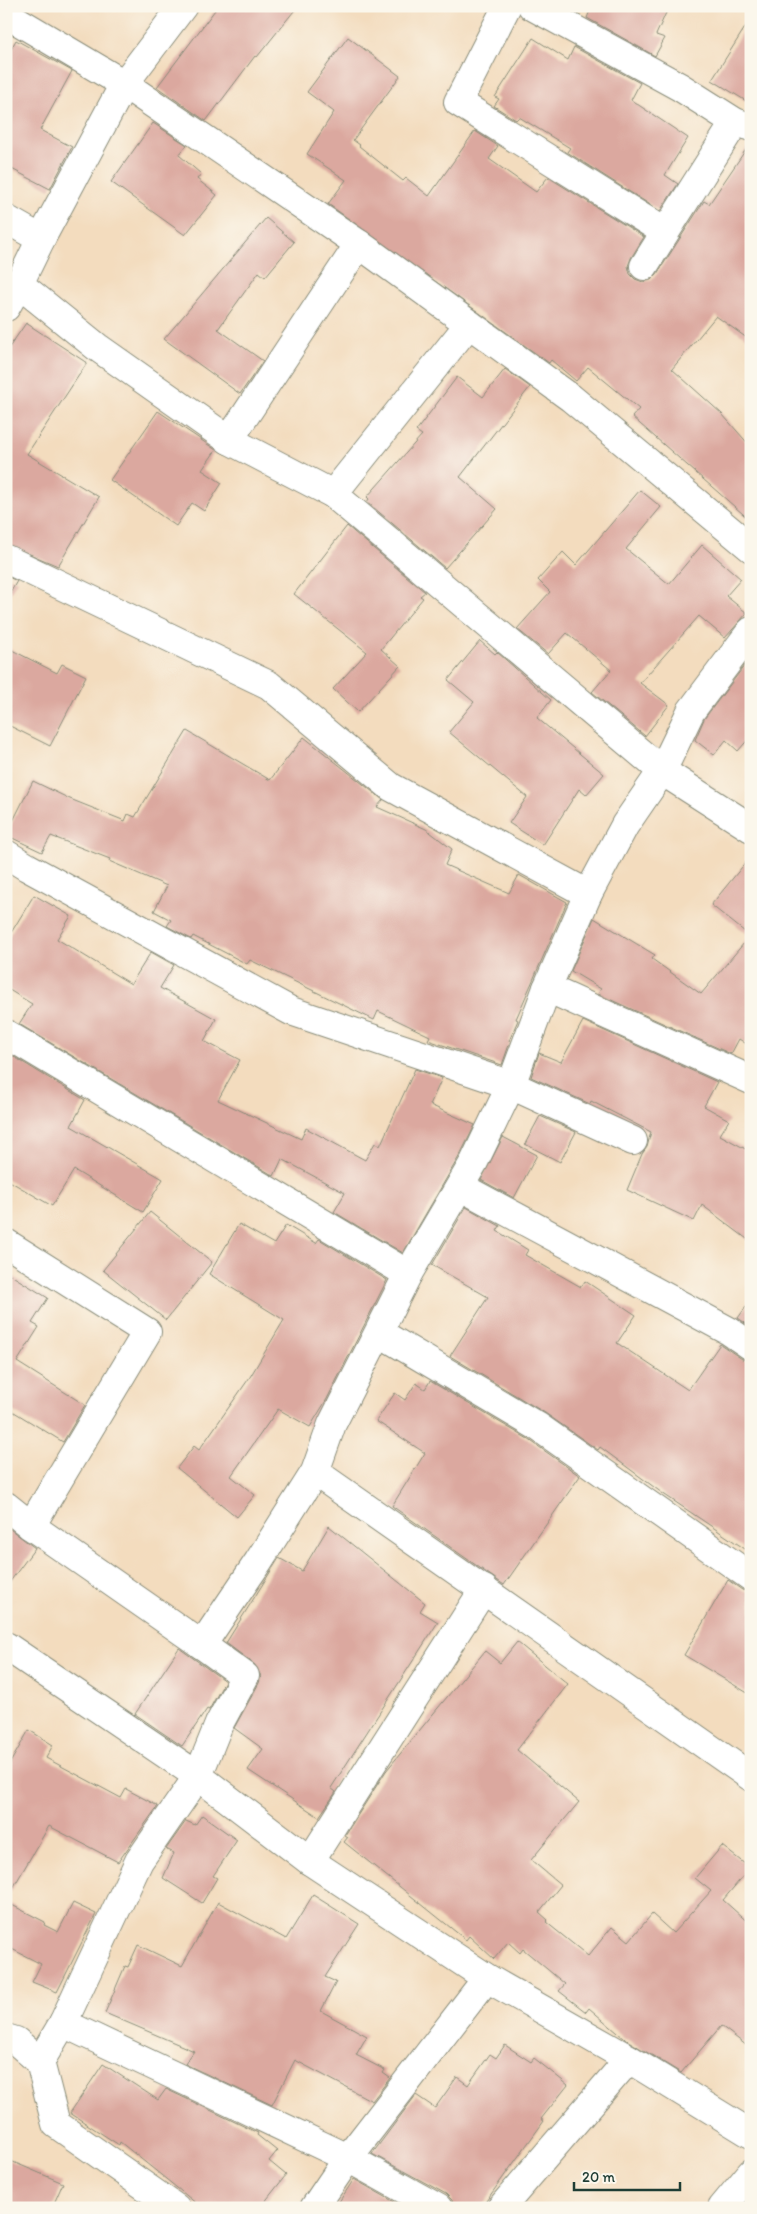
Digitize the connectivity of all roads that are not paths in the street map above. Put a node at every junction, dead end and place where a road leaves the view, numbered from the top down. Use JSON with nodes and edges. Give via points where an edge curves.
{"nodes":[{"id":1,"x":183,"y":6,"type":"edge"},
{"id":2,"x":507,"y":6,"type":"edge"},
{"id":3,"x":532,"y":6,"type":"edge"},
{"id":4,"x":6,"y":14,"type":"edge"},
{"id":5,"x":124,"y":84,"type":"junction"},
{"id":6,"x":743,"y":124,"type":"edge"},
{"id":7,"x":6,"y":219,"type":"edge"},
{"id":8,"x":665,"y":232,"type":"junction"},
{"id":9,"x":40,"y":239,"type":"junction"},
{"id":10,"x":359,"y":244,"type":"junction"},
{"id":11,"x":644,"y":266,"type":"dead end"},
{"id":12,"x":13,"y":296,"type":"edge"},
{"id":13,"x":469,"y":324,"type":"junction"},
{"id":14,"x":229,"y":440,"type":"junction"},
{"id":15,"x":333,"y":494,"type":"junction"},
{"id":16,"x":751,"y":548,"type":"edge"},
{"id":17,"x":6,"y":559,"type":"edge"},
{"id":18,"x":751,"y":632,"type":"edge"},
{"id":19,"x":662,"y":772,"type":"junction"},
{"id":20,"x":751,"y":828,"type":"edge"},
{"id":21,"x":6,"y":854,"type":"edge"},
{"id":22,"x":588,"y":894,"type":"junction"},
{"id":23,"x":547,"y":988,"type":"junction"},
{"id":24,"x":6,"y":1034,"type":"edge"},
{"id":25,"x":751,"y":1080,"type":"edge"},
{"id":26,"x":511,"y":1085,"type":"junction"},
{"id":27,"x":633,"y":1142,"type":"dead end"},
{"id":28,"x":460,"y":1187,"type":"junction"},
{"id":29,"x":6,"y":1243,"type":"edge"},
{"id":30,"x":408,"y":1274,"type":"junction"},
{"id":31,"x":380,"y":1333,"type":"junction"},
{"id":32,"x":751,"y":1346,"type":"edge"},
{"id":33,"x":315,"y":1472,"type":"junction"},
{"id":34,"x":6,"y":1506,"type":"edge"},
{"id":35,"x":31,"y":1526,"type":"junction"},
{"id":36,"x":751,"y":1577,"type":"edge"},
{"id":37,"x":484,"y":1589,"type":"junction"},
{"id":38,"x":202,"y":1644,"type":"junction"},
{"id":39,"x":6,"y":1646,"type":"edge"},
{"id":40,"x":749,"y":1771,"type":"edge"},
{"id":41,"x":198,"y":1776,"type":"junction"},
{"id":42,"x":310,"y":1861,"type":"junction"},
{"id":43,"x":487,"y":1978,"type":"junction"},
{"id":44,"x":63,"y":2023,"type":"junction"},
{"id":45,"x":6,"y":2038,"type":"edge"},
{"id":46,"x":628,"y":2059,"type":"junction"},
{"id":47,"x":40,"y":2062,"type":"junction"},
{"id":48,"x":751,"y":2134,"type":"edge"},
{"id":49,"x":348,"y":2158,"type":"junction"},
{"id":50,"x":751,"y":2173,"type":"edge"},
{"id":51,"x":176,"y":2208,"type":"edge"},
{"id":52,"x":314,"y":2208,"type":"edge"},
{"id":53,"x":438,"y":2208,"type":"edge"},
{"id":54,"x":501,"y":2208,"type":"edge"},
{"id":55,"x":722,"y":2208,"type":"edge"}],
"edges":[{"from":1,"to":5,"type":"street"},
{"from":2,"to":8,"type":"street","via":[[458,102]]},
{"from":3,"to":6,"type":"street"},
{"from":4,"to":5,"type":"street"},
{"from":5,"to":9,"type":"street"},
{"from":5,"to":10,"type":"street"},
{"from":6,"to":8,"type":"street"},
{"from":7,"to":9,"type":"street"},
{"from":8,"to":11,"type":"street"},
{"from":9,"to":12,"type":"street"},
{"from":10,"to":13,"type":"street"},
{"from":10,"to":14,"type":"street"},
{"from":12,"to":14,"type":"street","via":[[97,347]]},
{"from":13,"to":15,"type":"street"},
{"from":13,"to":16,"type":"street","via":[[571,398]]},
{"from":14,"to":15,"type":"street"},
{"from":15,"to":19,"type":"street"},
{"from":17,"to":22,"type":"street","via":[[269,685],[391,787]]},
{"from":18,"to":19,"type":"street","via":[[691,712]]},
{"from":19,"to":20,"type":"street"},
{"from":19,"to":22,"type":"street","via":[[625,825]]},
{"from":21,"to":26,"type":"street","via":[[291,1011]]},
{"from":22,"to":23,"type":"street"},
{"from":23,"to":25,"type":"street"},
{"from":23,"to":26,"type":"street"},
{"from":24,"to":30,"type":"street"},
{"from":26,"to":27,"type":"street"},
{"from":26,"to":28,"type":"street"},
{"from":28,"to":30,"type":"street"},
{"from":28,"to":32,"type":"street","via":[[729,1331]]},
{"from":29,"to":35,"type":"street","via":[[147,1332]]},
{"from":30,"to":31,"type":"street"},
{"from":31,"to":33,"type":"street","via":[[332,1424]]},
{"from":31,"to":36,"type":"street","via":[[537,1426]]},
{"from":33,"to":37,"type":"street"},
{"from":33,"to":38,"type":"street"},
{"from":34,"to":35,"type":"street"},
{"from":35,"to":38,"type":"street"},
{"from":37,"to":40,"type":"street"},
{"from":37,"to":42,"type":"street"},
{"from":38,"to":41,"type":"street","via":[[244,1676],[219,1724]]},
{"from":39,"to":41,"type":"street"},
{"from":41,"to":42,"type":"street"},
{"from":41,"to":44,"type":"street","via":[[139,1861]]},
{"from":42,"to":43,"type":"street"},
{"from":43,"to":46,"type":"street"},
{"from":43,"to":49,"type":"street"},
{"from":44,"to":47,"type":"street"},
{"from":44,"to":49,"type":"street"},
{"from":45,"to":47,"type":"street","via":[[16,2041]]},
{"from":46,"to":48,"type":"street"},
{"from":46,"to":54,"type":"street"},
{"from":47,"to":51,"type":"street","via":[[56,2124]]},
{"from":49,"to":52,"type":"street"},
{"from":49,"to":53,"type":"street"},
{"from":50,"to":55,"type":"street"}]}
